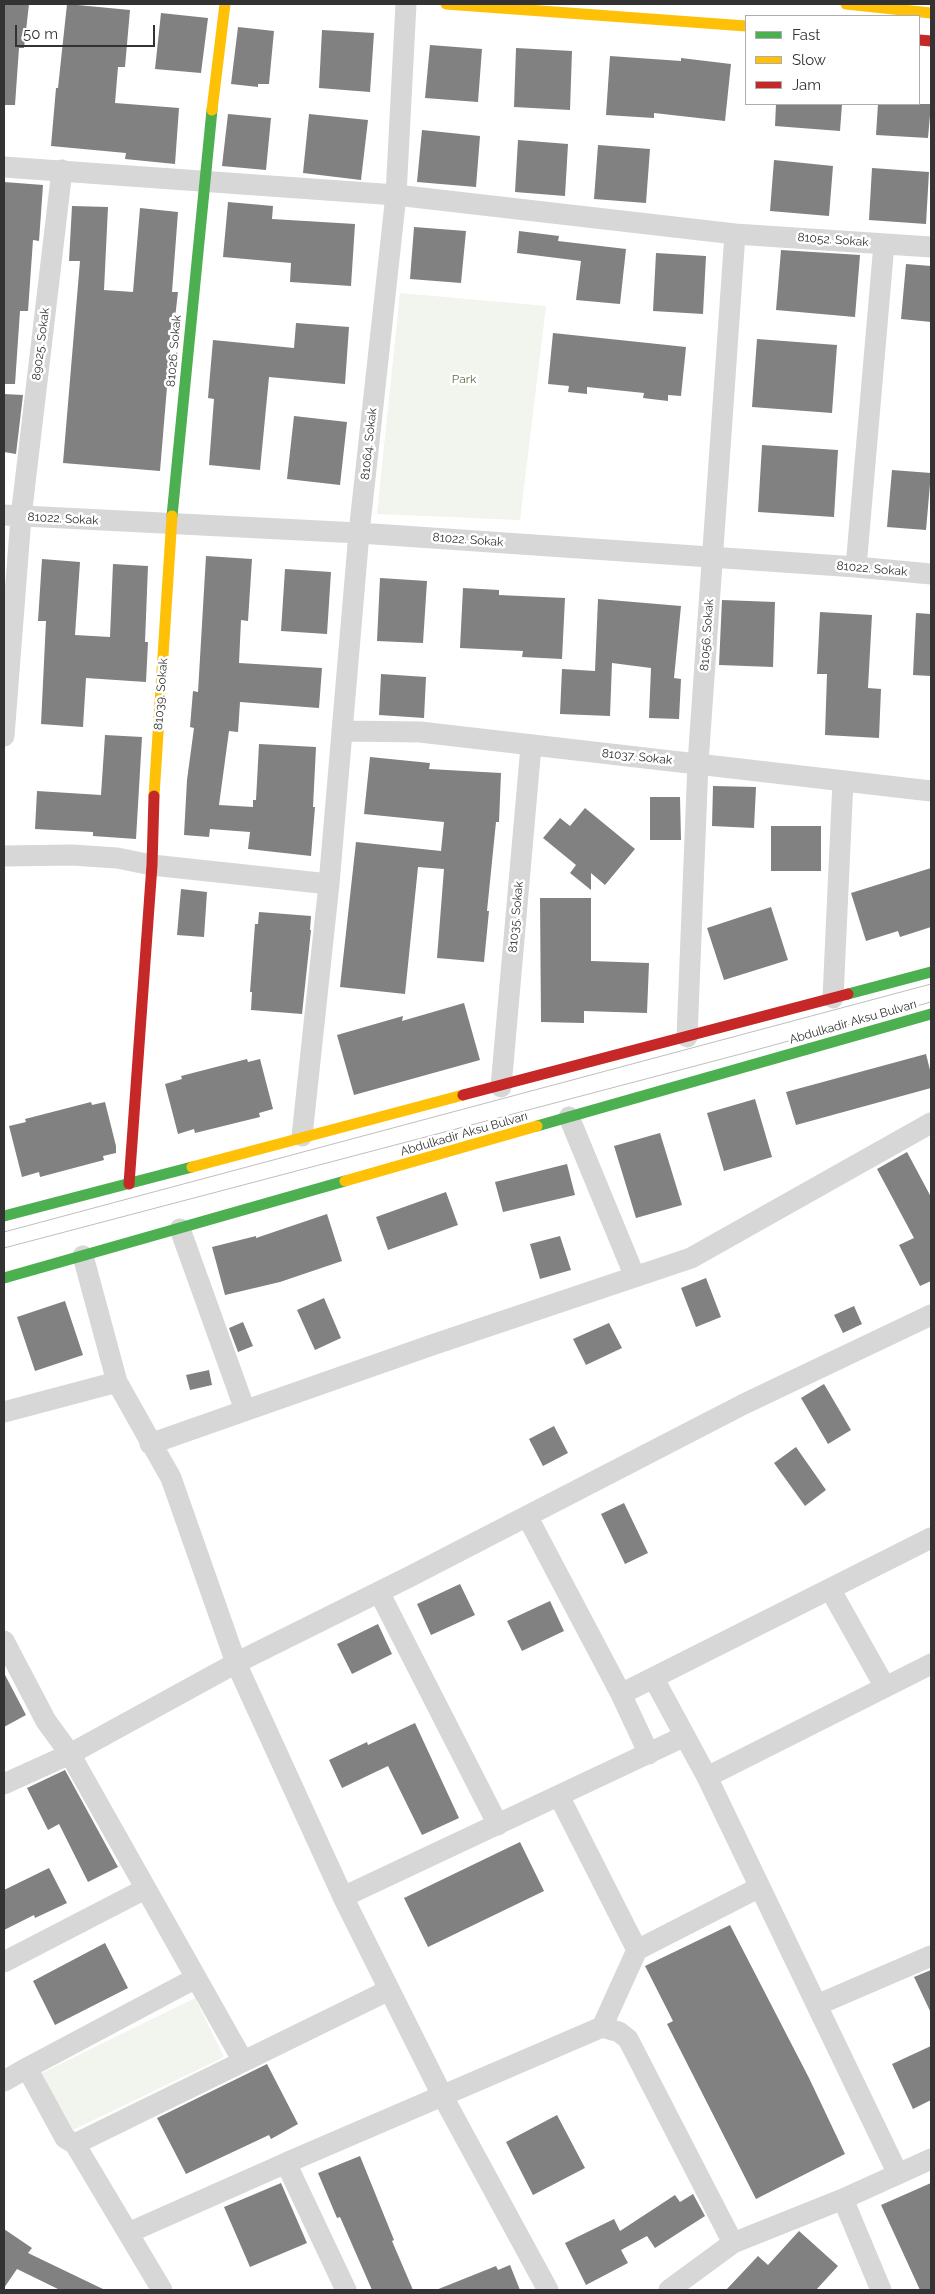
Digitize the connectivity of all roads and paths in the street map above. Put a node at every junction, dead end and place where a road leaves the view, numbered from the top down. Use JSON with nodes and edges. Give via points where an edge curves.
{"nodes":[{"id":1,"x":225,"y":4,"type":"edge"},
{"id":2,"x":406,"y":4,"type":"edge"},
{"id":3,"x":446,"y":4,"type":"edge"},
{"id":4,"x":846,"y":4,"type":"edge"},
{"id":5,"x":931,"y":13,"type":"edge"},
{"id":6,"x":745,"y":26,"type":"edge"},
{"id":7,"x":4,"y":167,"type":"edge"},
{"id":8,"x":62,"y":170,"type":"junction"},
{"id":9,"x":204,"y":181,"type":"junction"},
{"id":10,"x":396,"y":195,"type":"junction"},
{"id":11,"x":735,"y":234,"type":"junction"},
{"id":12,"x":884,"y":244,"type":"junction"},
{"id":13,"x":931,"y":247,"type":"edge"},
{"id":14,"x":12,"y":516,"type":"edge"},
{"id":15,"x":171,"y":524,"type":"junction"},
{"id":16,"x":359,"y":533,"type":"junction"},
{"id":17,"x":713,"y":558,"type":"junction"},
{"id":18,"x":856,"y":566,"type":"junction"},
{"id":19,"x":931,"y":574,"type":"edge"},
{"id":20,"x":6,"y":696,"type":"edge"},
{"id":21,"x":342,"y":731,"type":"junction"},
{"id":22,"x":4,"y":736,"type":"edge"},
{"id":23,"x":531,"y":746,"type":"junction"},
{"id":24,"x":698,"y":764,"type":"junction"},
{"id":25,"x":843,"y":781,"type":"junction"},
{"id":26,"x":931,"y":791,"type":"edge"},
{"id":27,"x":4,"y":856,"type":"edge"},
{"id":28,"x":152,"y":865,"type":"junction"},
{"id":29,"x":329,"y":884,"type":"junction"},
{"id":30,"x":931,"y":972,"type":"edge"},
{"id":31,"x":833,"y":998,"type":"junction"},
{"id":32,"x":930,"y":1019,"type":"edge"},
{"id":33,"x":687,"y":1037,"type":"junction"},
{"id":34,"x":501,"y":1087,"type":"junction"},
{"id":35,"x":569,"y":1117,"type":"junction"},
{"id":36,"x":931,"y":1123,"type":"edge"},
{"id":37,"x":302,"y":1136,"type":"junction"},
{"id":38,"x":129,"y":1184,"type":"junction"},
{"id":39,"x":4,"y":1216,"type":"edge"},
{"id":40,"x":180,"y":1229,"type":"junction"},
{"id":41,"x":83,"y":1256,"type":"junction"},
{"id":42,"x":635,"y":1277,"type":"junction"},
{"id":43,"x":4,"y":1278,"type":"edge"},
{"id":44,"x":931,"y":1315,"type":"edge"},
{"id":45,"x":117,"y":1382,"type":"junction"},
{"id":46,"x":245,"y":1410,"type":"junction"},
{"id":47,"x":4,"y":1412,"type":"edge"},
{"id":48,"x":150,"y":1444,"type":"junction"},
{"id":49,"x":527,"y":1516,"type":"junction"},
{"id":50,"x":931,"y":1538,"type":"edge"},
{"id":51,"x":830,"y":1589,"type":"junction"},
{"id":52,"x":379,"y":1592,"type":"junction"},
{"id":53,"x":4,"y":1641,"type":"edge"},
{"id":54,"x":236,"y":1664,"type":"junction"},
{"id":55,"x":931,"y":1664,"type":"edge"},
{"id":56,"x":654,"y":1679,"type":"junction"},
{"id":57,"x":885,"y":1687,"type":"junction"},
{"id":58,"x":621,"y":1694,"type":"junction"},
{"id":59,"x":685,"y":1736,"type":"junction"},
{"id":60,"x":70,"y":1754,"type":"junction"},
{"id":61,"x":649,"y":1754,"type":"junction"},
{"id":62,"x":707,"y":1777,"type":"junction"},
{"id":63,"x":4,"y":1784,"type":"edge"},
{"id":64,"x":558,"y":1796,"type":"junction"},
{"id":65,"x":498,"y":1825,"type":"junction"},
{"id":66,"x":760,"y":1887,"type":"junction"},
{"id":67,"x":145,"y":1889,"type":"junction"},
{"id":68,"x":343,"y":1897,"type":"junction"},
{"id":69,"x":637,"y":1950,"type":"junction"},
{"id":70,"x":931,"y":1956,"type":"edge"},
{"id":71,"x":4,"y":1962,"type":"edge"},
{"id":72,"x":196,"y":1978,"type":"junction"},
{"id":73,"x":389,"y":1990,"type":"junction"},
{"id":74,"x":816,"y":2005,"type":"junction"},
{"id":75,"x":602,"y":2027,"type":"junction"},
{"id":76,"x":243,"y":2061,"type":"junction"},
{"id":77,"x":27,"y":2068,"type":"junction"},
{"id":78,"x":4,"y":2081,"type":"edge"},
{"id":79,"x":442,"y":2096,"type":"junction"},
{"id":80,"x":75,"y":2144,"type":"junction"},
{"id":81,"x":931,"y":2158,"type":"edge"},
{"id":82,"x":286,"y":2163,"type":"junction"},
{"id":83,"x":898,"y":2174,"type":"junction"},
{"id":84,"x":843,"y":2199,"type":"junction"},
{"id":85,"x":128,"y":2233,"type":"junction"},
{"id":86,"x":733,"y":2243,"type":"junction"},
{"id":87,"x":162,"y":2290,"type":"edge"},
{"id":88,"x":346,"y":2290,"type":"edge"},
{"id":89,"x":548,"y":2290,"type":"edge"},
{"id":90,"x":669,"y":2290,"type":"edge"},
{"id":91,"x":881,"y":2290,"type":"edge"}],
"edges":[{"from":1,"to":9,"type":"main road","name":"81026. Sokak"},
{"from":2,"to":10,"type":"street","name":"81064. Sokak"},
{"from":3,"to":6,"type":"main road"},
{"from":4,"to":5,"type":"main road"},
{"from":7,"to":8,"type":"street","name":"81052. Sokak"},
{"from":8,"to":9,"type":"street","name":"81052. Sokak"},
{"from":8,"to":14,"type":"street","name":"89025. Sokak"},
{"from":9,"to":10,"type":"street","name":"81052. Sokak"},
{"from":9,"to":15,"type":"main road","name":"81026. Sokak"},
{"from":10,"to":11,"type":"street","name":"81052. Sokak"},
{"from":10,"to":16,"type":"street","name":"81064. Sokak"},
{"from":11,"to":12,"type":"street","name":"81052. Sokak"},
{"from":11,"to":17,"type":"street","name":"81056. Sokak"},
{"from":12,"to":13,"type":"street","name":"81052. Sokak"},
{"from":12,"to":18,"type":"street"},
{"from":14,"to":15,"type":"street","name":"81022. Sokak"},
{"from":14,"to":20,"type":"street"},
{"from":15,"to":16,"type":"street","name":"81022. Sokak"},
{"from":15,"to":28,"type":"main road","name":"81039. Sokak"},
{"from":16,"to":17,"type":"street","name":"81022. Sokak"},
{"from":16,"to":21,"type":"street","name":"81064. Sokak"},
{"from":17,"to":18,"type":"street","name":"81022. Sokak"},
{"from":17,"to":24,"type":"street","name":"81056. Sokak"},
{"from":18,"to":19,"type":"street","name":"81022. Sokak"},
{"from":20,"to":22,"type":"street"},
{"from":21,"to":23,"type":"street","name":"81037. Sokak","via":[[420,732]]},
{"from":21,"to":29,"type":"street","name":"81064. Sokak"},
{"from":23,"to":24,"type":"street","name":"81037. Sokak"},
{"from":23,"to":34,"type":"street","name":"81035. Sokak"},
{"from":24,"to":25,"type":"street","name":"81037. Sokak"},
{"from":24,"to":33,"type":"street","name":"81056. Sokak"},
{"from":25,"to":26,"type":"street","name":"81037. Sokak"},
{"from":25,"to":31,"type":"street"},
{"from":27,"to":28,"type":"street","via":[[72,855],[117,858]]},
{"from":28,"to":29,"type":"street"},
{"from":28,"to":38,"type":"main road","name":"81039. Sokak"},
{"from":29,"to":37,"type":"street","name":"81064. Sokak"},
{"from":30,"to":31,"type":"main road"},
{"from":31,"to":33,"type":"main road"},
{"from":32,"to":35,"type":"main road","name":"Abdulkadir Aksu Bulvarı"},
{"from":33,"to":34,"type":"main road"},
{"from":34,"to":37,"type":"main road"},
{"from":35,"to":40,"type":"main road","name":"Abdulkadir Aksu Bulvarı"},
{"from":35,"to":42,"type":"street"},
{"from":36,"to":42,"type":"street","via":[[691,1258]]},
{"from":37,"to":38,"type":"main road"},
{"from":38,"to":39,"type":"main road"},
{"from":40,"to":41,"type":"main road","name":"Abdulkadir Aksu Bulvarı"},
{"from":40,"to":46,"type":"street"},
{"from":41,"to":43,"type":"main road","name":"Abdulkadir Aksu Bulvarı"},
{"from":41,"to":45,"type":"street"},
{"from":42,"to":46,"type":"street"},
{"from":44,"to":49,"type":"street","via":[[744,1404]]},
{"from":45,"to":47,"type":"street"},
{"from":45,"to":48,"type":"street"},
{"from":46,"to":48,"type":"street"},
{"from":48,"to":54,"type":"street","via":[[171,1478]]},
{"from":49,"to":52,"type":"street"},
{"from":49,"to":58,"type":"street"},
{"from":50,"to":51,"type":"street"},
{"from":51,"to":56,"type":"street"},
{"from":51,"to":57,"type":"street"},
{"from":52,"to":54,"type":"street"},
{"from":52,"to":65,"type":"street"},
{"from":53,"to":60,"type":"street","via":[[46,1720]]},
{"from":54,"to":60,"type":"street"},
{"from":54,"to":68,"type":"street"},
{"from":55,"to":57,"type":"street"},
{"from":56,"to":58,"type":"street"},
{"from":56,"to":59,"type":"street"},
{"from":57,"to":62,"type":"street"},
{"from":58,"to":61,"type":"street"},
{"from":59,"to":61,"type":"street"},
{"from":59,"to":62,"type":"street"},
{"from":60,"to":63,"type":"street"},
{"from":60,"to":67,"type":"street"},
{"from":61,"to":64,"type":"street"},
{"from":62,"to":66,"type":"street"},
{"from":64,"to":65,"type":"street"},
{"from":64,"to":69,"type":"street"},
{"from":65,"to":68,"type":"street"},
{"from":66,"to":69,"type":"street"},
{"from":66,"to":74,"type":"street"},
{"from":67,"to":71,"type":"street"},
{"from":67,"to":72,"type":"street"},
{"from":68,"to":73,"type":"street"},
{"from":69,"to":75,"type":"street"},
{"from":70,"to":74,"type":"street"},
{"from":72,"to":76,"type":"street"},
{"from":72,"to":77,"type":"street"},
{"from":73,"to":76,"type":"street"},
{"from":73,"to":79,"type":"street"},
{"from":74,"to":83,"type":"street"},
{"from":75,"to":79,"type":"street"},
{"from":75,"to":86,"type":"street","via":[[620,2032],[628,2039]]},
{"from":76,"to":80,"type":"street"},
{"from":77,"to":78,"type":"street"},
{"from":77,"to":80,"type":"street","via":[[65,2138]]},
{"from":79,"to":82,"type":"street"},
{"from":79,"to":89,"type":"street"},
{"from":80,"to":85,"type":"street"},
{"from":81,"to":83,"type":"street"},
{"from":82,"to":85,"type":"street"},
{"from":82,"to":88,"type":"street"},
{"from":83,"to":84,"type":"street"},
{"from":84,"to":86,"type":"street"},
{"from":84,"to":91,"type":"street"},
{"from":85,"to":87,"type":"street"},
{"from":86,"to":90,"type":"street"}]}
